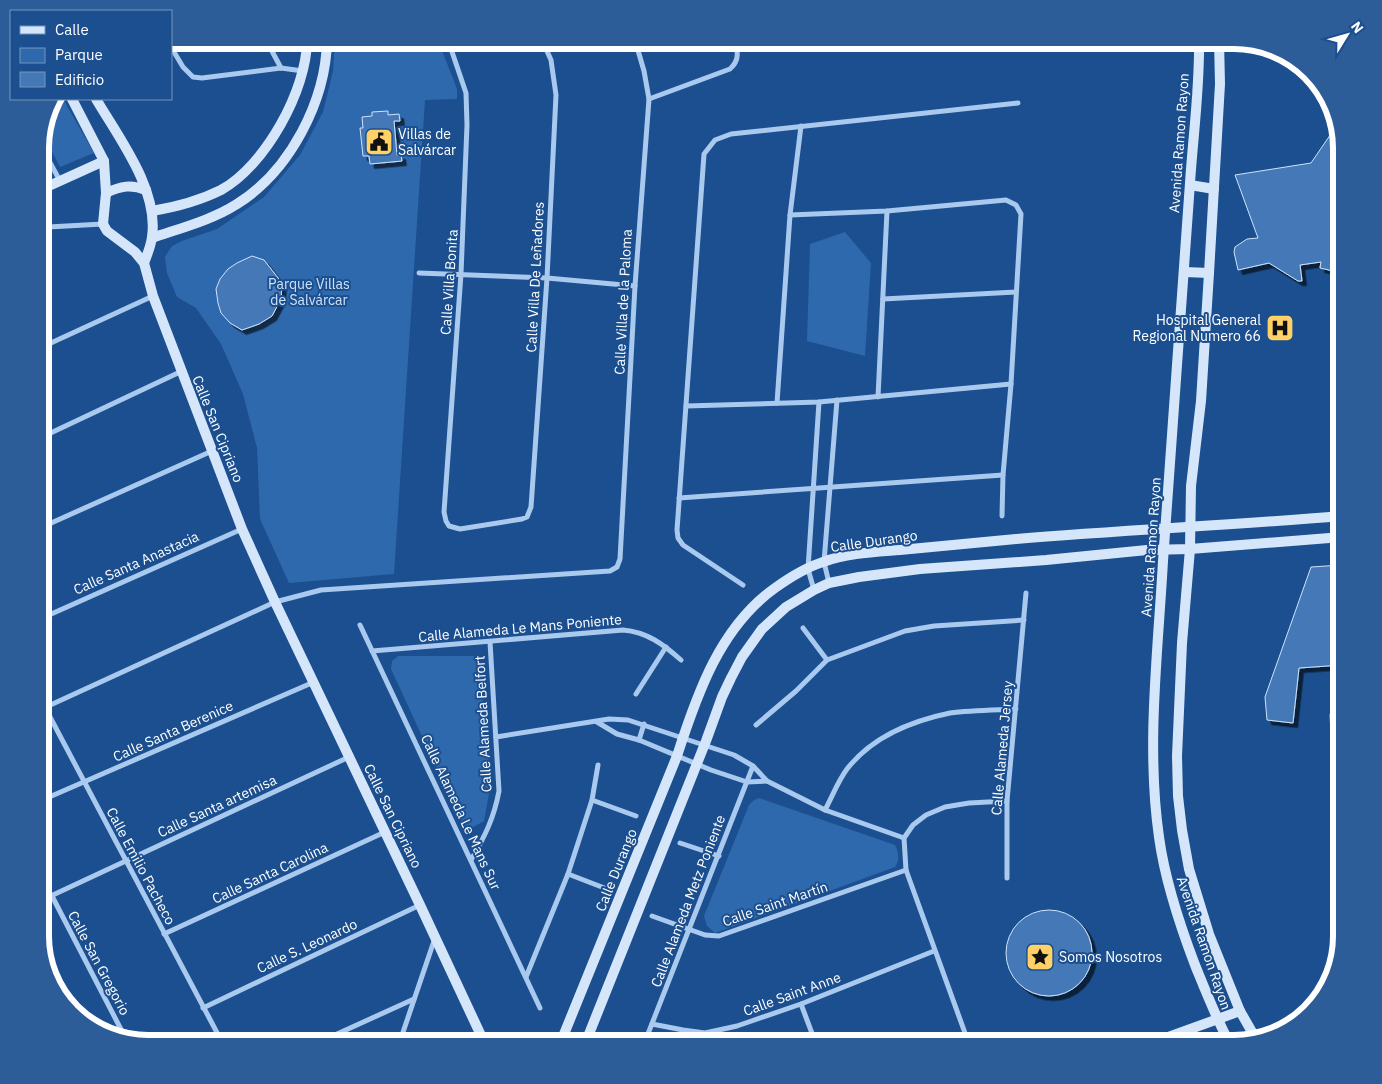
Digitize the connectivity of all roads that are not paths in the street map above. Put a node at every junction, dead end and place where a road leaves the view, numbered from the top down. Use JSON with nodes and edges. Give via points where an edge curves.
{"nodes":[{"id":1,"x":172,"y":49,"type":"edge"},
{"id":2,"x":271,"y":49,"type":"edge"},
{"id":3,"x":307,"y":49,"type":"edge"},
{"id":4,"x":326,"y":49,"type":"edge"},
{"id":5,"x":451,"y":49,"type":"edge"},
{"id":6,"x":546,"y":49,"type":"edge"},
{"id":7,"x":638,"y":49,"type":"edge"},
{"id":8,"x":736,"y":49,"type":"edge"},
{"id":9,"x":1198,"y":49,"type":"edge"},
{"id":10,"x":1219,"y":49,"type":"edge"},
{"id":11,"x":281,"y":68,"type":"junction"},
{"id":12,"x":303,"y":70,"type":"junction"},
{"id":13,"x":649,"y":99,"type":"junction"},
{"id":14,"x":73,"y":100,"type":"edge"},
{"id":15,"x":97,"y":100,"type":"edge"},
{"id":16,"x":1018,"y":103,"type":"dead end"},
{"id":17,"x":801,"y":126,"type":"junction"},
{"id":18,"x":49,"y":161,"type":"edge"},
{"id":19,"x":104,"y":161,"type":"junction"},
{"id":20,"x":60,"y":181,"type":"junction"},
{"id":21,"x":1190,"y":185,"type":"junction"},
{"id":22,"x":49,"y":186,"type":"edge"},
{"id":23,"x":1214,"y":189,"type":"junction"},
{"id":24,"x":146,"y":190,"type":"junction"},
{"id":25,"x":106,"y":192,"type":"junction"},
{"id":26,"x":887,"y":211,"type":"junction"},
{"id":27,"x":152,"y":212,"type":"junction"},
{"id":28,"x":790,"y":215,"type":"junction"},
{"id":29,"x":103,"y":224,"type":"junction"},
{"id":30,"x":49,"y":227,"type":"edge"},
{"id":31,"x":152,"y":238,"type":"junction"},
{"id":32,"x":144,"y":263,"type":"junction"},
{"id":33,"x":1185,"y":272,"type":"junction"},
{"id":34,"x":419,"y":273,"type":"dead end"},
{"id":35,"x":1209,"y":273,"type":"junction"},
{"id":36,"x":461,"y":274,"type":"junction"},
{"id":37,"x":548,"y":278,"type":"junction"},
{"id":38,"x":635,"y":286,"type":"junction"},
{"id":39,"x":1016,"y":292,"type":"junction"},
{"id":40,"x":153,"y":296,"type":"junction"},
{"id":41,"x":883,"y":299,"type":"junction"},
{"id":42,"x":49,"y":344,"type":"edge"},
{"id":43,"x":180,"y":372,"type":"junction"},
{"id":44,"x":1011,"y":384,"type":"junction"},
{"id":45,"x":878,"y":397,"type":"junction"},
{"id":46,"x":837,"y":400,"type":"junction"},
{"id":47,"x":819,"y":402,"type":"junction"},
{"id":48,"x":777,"y":403,"type":"junction"},
{"id":49,"x":686,"y":406,"type":"junction"},
{"id":50,"x":49,"y":434,"type":"edge"},
{"id":51,"x":212,"y":451,"type":"junction"},
{"id":52,"x":1003,"y":475,"type":"junction"},
{"id":53,"x":830,"y":488,"type":"junction"},
{"id":54,"x":812,"y":490,"type":"junction"},
{"id":55,"x":679,"y":498,"type":"junction"},
{"id":56,"x":1002,"y":516,"type":"dead end"},
{"id":57,"x":527,"y":517,"type":"joint"},
{"id":58,"x":1333,"y":517,"type":"edge"},
{"id":59,"x":49,"y":524,"type":"edge"},
{"id":60,"x":1191,"y":527,"type":"junction"},
{"id":61,"x":242,"y":528,"type":"junction"},
{"id":62,"x":1165,"y":528,"type":"junction"},
{"id":63,"x":1333,"y":537,"type":"edge"},
{"id":64,"x":1164,"y":549,"type":"junction"},
{"id":65,"x":1190,"y":549,"type":"junction"},
{"id":66,"x":824,"y":562,"type":"junction"},
{"id":67,"x":808,"y":569,"type":"junction"},
{"id":68,"x":829,"y":583,"type":"junction"},
{"id":69,"x":743,"y":585,"type":"dead end"},
{"id":70,"x":814,"y":590,"type":"junction"},
{"id":71,"x":1026,"y":593,"type":"dead end"},
{"id":72,"x":275,"y":602,"type":"junction"},
{"id":73,"x":49,"y":615,"type":"edge"},
{"id":74,"x":1024,"y":620,"type":"junction"},
{"id":75,"x":360,"y":625,"type":"dead end"},
{"id":76,"x":803,"y":628,"type":"dead end"},
{"id":77,"x":490,"y":642,"type":"junction"},
{"id":78,"x":666,"y":647,"type":"junction"},
{"id":79,"x":372,"y":651,"type":"junction"},
{"id":80,"x":681,"y":660,"type":"dead end"},
{"id":81,"x":827,"y":660,"type":"junction"},
{"id":82,"x":314,"y":682,"type":"junction"},
{"id":83,"x":636,"y":694,"type":"dead end"},
{"id":84,"x":49,"y":706,"type":"edge"},
{"id":85,"x":1016,"y":709,"type":"junction"},
{"id":86,"x":49,"y":713,"type":"edge"},
{"id":87,"x":1333,"y":713,"type":"edge"},
{"id":88,"x":597,"y":722,"type":"junction"},
{"id":89,"x":644,"y":724,"type":"junction"},
{"id":90,"x":756,"y":725,"type":"dead end"},
{"id":91,"x":1333,"y":726,"type":"edge"},
{"id":92,"x":496,"y":737,"type":"junction"},
{"id":93,"x":683,"y":737,"type":"junction"},
{"id":94,"x":639,"y":740,"type":"junction"},
{"id":95,"x":704,"y":744,"type":"junction"},
{"id":96,"x":677,"y":756,"type":"junction"},
{"id":97,"x":350,"y":757,"type":"junction"},
{"id":98,"x":696,"y":764,"type":"junction"},
{"id":99,"x":598,"y":765,"type":"dead end"},
{"id":100,"x":753,"y":766,"type":"junction"},
{"id":101,"x":767,"y":781,"type":"junction"},
{"id":102,"x":747,"y":782,"type":"junction"},
{"id":103,"x":84,"y":783,"type":"junction"},
{"id":104,"x":49,"y":798,"type":"edge"},
{"id":105,"x":592,"y":800,"type":"junction"},
{"id":106,"x":1007,"y":801,"type":"junction"},
{"id":107,"x":825,"y":810,"type":"junction"},
{"id":108,"x":636,"y":816,"type":"dead end"},
{"id":109,"x":385,"y":832,"type":"junction"},
{"id":110,"x":904,"y":838,"type":"junction"},
{"id":111,"x":680,"y":842,"type":"dead end"},
{"id":112,"x":719,"y":856,"type":"junction"},
{"id":113,"x":471,"y":860,"type":"junction"},
{"id":114,"x":126,"y":862,"type":"junction"},
{"id":115,"x":906,"y":870,"type":"junction"},
{"id":116,"x":568,"y":874,"type":"junction"},
{"id":117,"x":1007,"y":878,"type":"dead end"},
{"id":118,"x":607,"y":889,"type":"dead end"},
{"id":119,"x":52,"y":896,"type":"junction"},
{"id":120,"x":49,"y":897,"type":"edge"},
{"id":121,"x":420,"y":905,"type":"junction"},
{"id":122,"x":652,"y":916,"type":"dead end"},
{"id":123,"x":689,"y":929,"type":"junction"},
{"id":124,"x":164,"y":934,"type":"junction"},
{"id":125,"x":435,"y":937,"type":"junction"},
{"id":126,"x":934,"y":951,"type":"junction"},
{"id":127,"x":526,"y":977,"type":"junction"},
{"id":128,"x":414,"y":999,"type":"junction"},
{"id":129,"x":801,"y":1004,"type":"junction"},
{"id":130,"x":203,"y":1008,"type":"junction"},
{"id":131,"x":540,"y":1008,"type":"dead end"},
{"id":132,"x":1240,"y":1011,"type":"junction"},
{"id":133,"x":1217,"y":1020,"type":"junction"},
{"id":134,"x":652,"y":1024,"type":"junction"},
{"id":135,"x":122,"y":1032,"type":"edge"},
{"id":136,"x":1253,"y":1033,"type":"edge"},
{"id":137,"x":218,"y":1035,"type":"edge"},
{"id":138,"x":335,"y":1035,"type":"edge"},
{"id":139,"x":402,"y":1035,"type":"edge"},
{"id":140,"x":481,"y":1035,"type":"edge"},
{"id":141,"x":564,"y":1035,"type":"edge"},
{"id":142,"x":589,"y":1035,"type":"edge"},
{"id":143,"x":648,"y":1035,"type":"edge"},
{"id":144,"x":813,"y":1035,"type":"edge"},
{"id":145,"x":965,"y":1035,"type":"edge"},
{"id":146,"x":1174,"y":1035,"type":"edge"},
{"id":147,"x":1225,"y":1035,"type":"edge"}],
"edges":[{"from":1,"to":11,"type":"street","via":[[183,67],[194,77]]},
{"from":2,"to":11,"type":"street"},
{"from":3,"to":12,"type":"main road"},
{"from":4,"to":31,"type":"main road","via":[[324,77],[315,104],[292,148],[273,174],[252,194],[222,212]]},
{"from":5,"to":36,"type":"street","name":"Calle Villa Bonita","via":[[466,93]]},
{"from":6,"to":37,"type":"street","name":"Calle Villa De Leñadores","via":[[551,60],[556,95]]},
{"from":7,"to":13,"type":"street","name":"Calle Villa de la Paloma"},
{"from":8,"to":13,"type":"street","via":[[736,64],[730,69]]},
{"from":9,"to":21,"type":"main road","name":"Avenida Ramon Rayon"},
{"from":10,"to":23,"type":"main road","name":"Avenida Ramon Rayon"},
{"from":11,"to":12,"type":"street"},
{"from":12,"to":27,"type":"main road","via":[[294,99],[276,131],[260,156],[241,176],[206,196]]},
{"from":13,"to":38,"type":"street","name":"Calle Villa de la Paloma"},
{"from":14,"to":19,"type":"main road"},
{"from":15,"to":24,"type":"main road"},
{"from":16,"to":17,"type":"street"},
{"from":17,"to":28,"type":"street"},
{"from":17,"to":49,"type":"street","via":[[731,134],[715,140],[704,154]]},
{"from":18,"to":20,"type":"street"},
{"from":19,"to":20,"type":"main road"},
{"from":19,"to":25,"type":"main road"},
{"from":20,"to":22,"type":"main road"},
{"from":21,"to":23,"type":"main road"},
{"from":21,"to":33,"type":"main road","name":"Avenida Ramon Rayon"},
{"from":23,"to":35,"type":"main road","name":"Avenida Ramon Rayon"},
{"from":24,"to":25,"type":"main road","via":[[127,186]]},
{"from":24,"to":27,"type":"main road"},
{"from":25,"to":29,"type":"main road"},
{"from":26,"to":28,"type":"street"},
{"from":26,"to":39,"type":"street","via":[[1006,200],[1016,205],[1021,214]]},
{"from":26,"to":41,"type":"street"},
{"from":27,"to":31,"type":"main road"},
{"from":28,"to":48,"type":"street"},
{"from":29,"to":30,"type":"street"},
{"from":29,"to":32,"type":"main road"},
{"from":31,"to":32,"type":"main road"},
{"from":32,"to":40,"type":"main road","name":"Calle San Cipriano"},
{"from":33,"to":35,"type":"main road"},
{"from":33,"to":62,"type":"main road","name":"Avenida Ramon Rayon"},
{"from":34,"to":36,"type":"street"},
{"from":35,"to":60,"type":"main road","name":"Avenida Ramon Rayon","via":[[1201,401],[1191,486]]},
{"from":36,"to":37,"type":"street"},
{"from":36,"to":57,"type":"street","name":"Calle Villa Bonita","via":[[444,512],[446,521],[449,526],[460,529]]},
{"from":37,"to":38,"type":"street"},
{"from":37,"to":57,"type":"street","name":"Calle Villa De Leñadores","via":[[531,507]]},
{"from":38,"to":72,"type":"street","name":"Calle Villa de la Paloma","via":[[617,567],[610,571],[321,590]]},
{"from":39,"to":41,"type":"street"},
{"from":39,"to":44,"type":"street"},
{"from":40,"to":42,"type":"street"},
{"from":40,"to":43,"type":"main road","name":"Calle San Cipriano"},
{"from":41,"to":45,"type":"street"},
{"from":43,"to":50,"type":"street"},
{"from":43,"to":51,"type":"main road","name":"Calle San Cipriano"},
{"from":44,"to":45,"type":"street"},
{"from":44,"to":52,"type":"street"},
{"from":45,"to":46,"type":"street"},
{"from":46,"to":47,"type":"street"},
{"from":46,"to":53,"type":"street"},
{"from":47,"to":48,"type":"street"},
{"from":47,"to":54,"type":"street"},
{"from":48,"to":49,"type":"street"},
{"from":49,"to":55,"type":"street"},
{"from":51,"to":59,"type":"street"},
{"from":51,"to":61,"type":"main road","name":"Calle San Cipriano"},
{"from":52,"to":53,"type":"street"},
{"from":52,"to":56,"type":"street"},
{"from":53,"to":54,"type":"street"},
{"from":53,"to":66,"type":"street"},
{"from":54,"to":55,"type":"street"},
{"from":54,"to":67,"type":"street"},
{"from":55,"to":69,"type":"street","via":[[677,530],[683,545]]},
{"from":58,"to":60,"type":"main road","name":"Calle Durango"},
{"from":60,"to":62,"type":"main road","name":"Calle Durango"},
{"from":60,"to":65,"type":"main road","name":"Avenida Ramon Rayon"},
{"from":61,"to":72,"type":"main road","name":"Calle San Cipriano"},
{"from":61,"to":73,"type":"street","name":"Calle Santa Anastacia"},
{"from":62,"to":64,"type":"main road","name":"Avenida Ramon Rayon"},
{"from":62,"to":66,"type":"main road","name":"Calle Durango","via":[[895,550]]},
{"from":63,"to":65,"type":"main road"},
{"from":64,"to":65,"type":"main road"},
{"from":64,"to":68,"type":"main road","via":[[920,569]]},
{"from":64,"to":133,"type":"main road","name":"Avenida Ramon Rayon","via":[[1154,724],[1154,788],[1159,837],[1169,890]]},
{"from":65,"to":132,"type":"main road","name":"Avenida Ramon Rayon","via":[[1182,644],[1178,796],[1189,869],[1209,934]]},
{"from":66,"to":67,"type":"main road","name":"Calle Durango"},
{"from":66,"to":68,"type":"street"},
{"from":67,"to":70,"type":"street"},
{"from":67,"to":93,"type":"main road","name":"Calle Durango","via":[[775,588],[749,610],[729,635],[712,664]]},
{"from":68,"to":70,"type":"main road"},
{"from":70,"to":95,"type":"main road","via":[[786,607],[762,628],[742,657],[722,697]]},
{"from":71,"to":74,"type":"street","name":"Calle Alameda Jersey"},
{"from":72,"to":82,"type":"main road","name":"Calle San Cipriano"},
{"from":72,"to":84,"type":"street"},
{"from":74,"to":81,"type":"street","via":[[905,631]]},
{"from":74,"to":85,"type":"street","name":"Calle Alameda Jersey"},
{"from":75,"to":79,"type":"street","name":"Calle Alameda Le Mans Sur"},
{"from":76,"to":81,"type":"street"},
{"from":77,"to":78,"type":"street","name":"Calle Alameda Le Mans Poniente","via":[[623,630],[636,631]]},
{"from":77,"to":79,"type":"street","name":"Calle Alameda Le Mans Poniente"},
{"from":77,"to":92,"type":"street","name":"Calle Alameda Belfort"},
{"from":78,"to":80,"type":"street","name":"Calle Alameda Le Mans Poniente"},
{"from":78,"to":83,"type":"street"},
{"from":79,"to":113,"type":"street","name":"Calle Alameda Le Mans Sur"},
{"from":81,"to":90,"type":"street"},
{"from":82,"to":97,"type":"main road","name":"Calle San Cipriano"},
{"from":82,"to":103,"type":"street","name":"Calle Santa Berenice"},
{"from":85,"to":106,"type":"street","name":"Calle Alameda Jersey"},
{"from":85,"to":107,"type":"street","via":[[951,713],[896,730],[870,746],[847,770]]},
{"from":86,"to":103,"type":"street","name":"Calle Emilio Pacheco"},
{"from":87,"to":91,"type":"street"},
{"from":88,"to":89,"type":"street","via":[[617,718]]},
{"from":88,"to":92,"type":"street"},
{"from":88,"to":94,"type":"street","via":[[617,734]]},
{"from":89,"to":93,"type":"street"},
{"from":89,"to":94,"type":"street"},
{"from":92,"to":113,"type":"street","name":"Calle Alameda Belfort","via":[[499,792],[496,811]]},
{"from":93,"to":95,"type":"street"},
{"from":93,"to":96,"type":"main road","name":"Calle Durango"},
{"from":94,"to":96,"type":"street"},
{"from":95,"to":98,"type":"main road"},
{"from":95,"to":100,"type":"street"},
{"from":96,"to":98,"type":"street"},
{"from":96,"to":141,"type":"main road","name":"Calle Durango"},
{"from":97,"to":109,"type":"main road","name":"Calle San Cipriano"},
{"from":97,"to":114,"type":"street","name":"Calle Santa artemisa"},
{"from":98,"to":102,"type":"street"},
{"from":98,"to":142,"type":"main road"},
{"from":99,"to":105,"type":"street"},
{"from":100,"to":101,"type":"street"},
{"from":100,"to":102,"type":"street","name":"Calle Alameda Metz Poniente"},
{"from":101,"to":102,"type":"street"},
{"from":101,"to":107,"type":"street"},
{"from":102,"to":112,"type":"street","name":"Calle Alameda Metz Poniente"},
{"from":103,"to":104,"type":"street","name":"Calle Santa Berenice"},
{"from":103,"to":114,"type":"street","name":"Calle Emilio Pacheco"},
{"from":105,"to":108,"type":"street"},
{"from":105,"to":116,"type":"street"},
{"from":106,"to":110,"type":"street","via":[[945,807],[926,815]]},
{"from":106,"to":117,"type":"street","name":"Calle Alameda Jersey"},
{"from":107,"to":110,"type":"street"},
{"from":109,"to":121,"type":"main road","name":"Calle San Cipriano"},
{"from":109,"to":124,"type":"street","name":"Calle Santa Carolina"},
{"from":110,"to":115,"type":"street"},
{"from":111,"to":112,"type":"street"},
{"from":112,"to":123,"type":"street","name":"Calle Alameda Metz Poniente"},
{"from":113,"to":127,"type":"street","name":"Calle Alameda Le Mans Sur"},
{"from":114,"to":119,"type":"street","name":"Calle Santa artemisa"},
{"from":114,"to":124,"type":"street","name":"Calle Emilio Pacheco"},
{"from":115,"to":123,"type":"street","name":"Calle Saint Martín","via":[[719,936]]},
{"from":115,"to":126,"type":"street"},
{"from":116,"to":118,"type":"street"},
{"from":116,"to":127,"type":"street"},
{"from":119,"to":120,"type":"street","name":"Calle Santa artemisa"},
{"from":119,"to":135,"type":"street","name":"Calle San Gregorio"},
{"from":121,"to":125,"type":"main road","name":"Calle San Cipriano"},
{"from":121,"to":130,"type":"street","name":"Calle S. Leonardo"},
{"from":122,"to":123,"type":"street","name":"Calle Saint Martín"},
{"from":123,"to":134,"type":"street","name":"Calle Alameda Metz Poniente"},
{"from":124,"to":130,"type":"street","name":"Calle Emilio Pacheco"},
{"from":125,"to":128,"type":"street"},
{"from":125,"to":140,"type":"main road","name":"Calle San Cipriano"},
{"from":126,"to":129,"type":"street","name":"Calle Saint Anne"},
{"from":126,"to":145,"type":"street"},
{"from":127,"to":131,"type":"street","name":"Calle Alameda Le Mans Sur"},
{"from":128,"to":138,"type":"street"},
{"from":128,"to":139,"type":"street"},
{"from":129,"to":134,"type":"street","name":"Calle Saint Anne","via":[[737,1026],[705,1033]]},
{"from":129,"to":144,"type":"street"},
{"from":130,"to":137,"type":"street","name":"Calle Emilio Pacheco"},
{"from":132,"to":133,"type":"main road"},
{"from":132,"to":136,"type":"main road","name":"Avenida Ramon Rayon"},
{"from":133,"to":146,"type":"main road"},
{"from":133,"to":147,"type":"main road","name":"Avenida Ramon Rayon"},
{"from":134,"to":143,"type":"street","name":"Calle Alameda Metz Poniente"}]}
